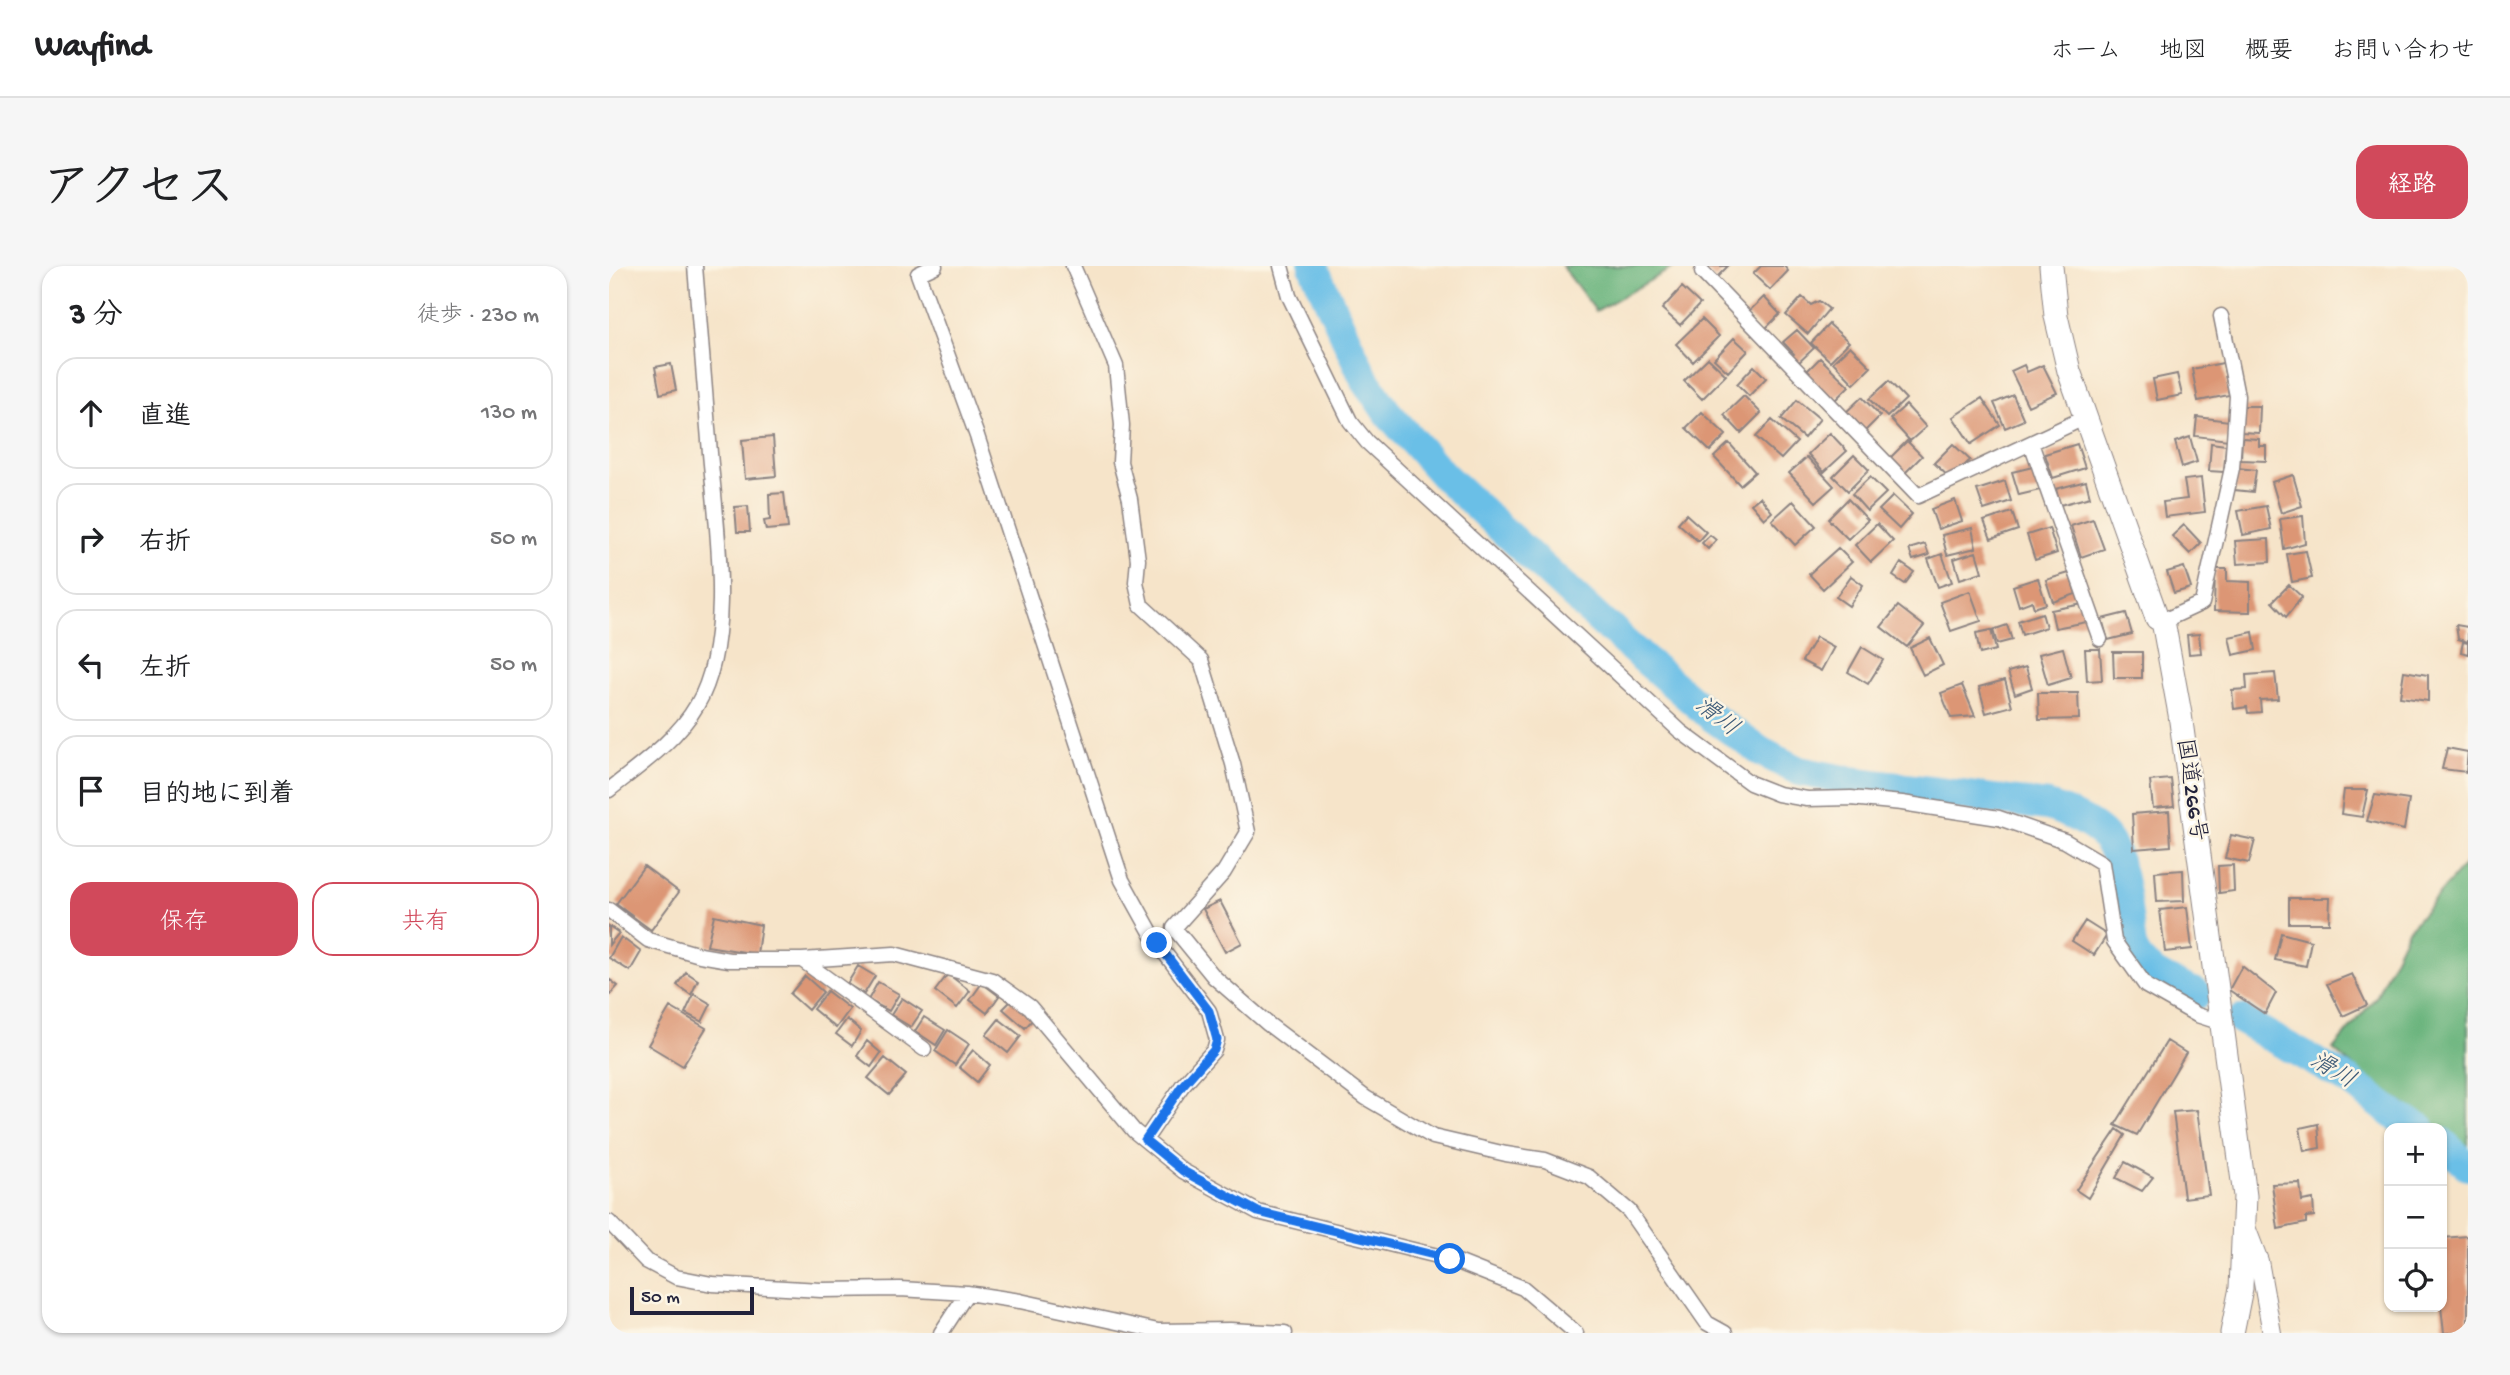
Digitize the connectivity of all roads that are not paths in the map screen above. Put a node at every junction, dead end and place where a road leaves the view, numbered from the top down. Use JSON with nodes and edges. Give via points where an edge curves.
{"nodes":[{"id":1,"x":695,"y":266,"type":"edge"},
{"id":2,"x":935,"y":266,"type":"edge"},
{"id":3,"x":1073,"y":266,"type":"edge"},
{"id":4,"x":1281,"y":266,"type":"edge"},
{"id":5,"x":2051,"y":266,"type":"edge"},
{"id":6,"x":1702,"y":272,"type":"dead end"},
{"id":7,"x":2221,"y":316,"type":"dead end"},
{"id":8,"x":2086,"y":417,"type":"junction"},
{"id":9,"x":2031,"y":443,"type":"junction"},
{"id":10,"x":2163,"y":621,"type":"junction"},
{"id":11,"x":2100,"y":639,"type":"dead end"},
{"id":12,"x":609,"y":790,"type":"edge"},
{"id":13,"x":609,"y":910,"type":"edge"},
{"id":14,"x":802,"y":960,"type":"junction"},
{"id":15,"x":2222,"y":1023,"type":"junction"},
{"id":16,"x":924,"y":1049,"type":"dead end"},
{"id":17,"x":1145,"y":1140,"type":"junction"},
{"id":18,"x":609,"y":1222,"type":"edge"},
{"id":19,"x":2244,"y":1223,"type":"junction"},
{"id":20,"x":967,"y":1293,"type":"junction"},
{"id":21,"x":941,"y":1333,"type":"edge"},
{"id":22,"x":1285,"y":1333,"type":"edge"},
{"id":23,"x":1576,"y":1333,"type":"edge"},
{"id":24,"x":1725,"y":1333,"type":"edge"},
{"id":25,"x":2232,"y":1333,"type":"edge"},
{"id":26,"x":2272,"y":1333,"type":"edge"}],
"edges":[{"from":1,"to":12,"type":"street","via":[[720,571],[718,636],[710,676],[697,706],[663,747]]},
{"from":2,"to":17,"type":"street","via":[[918,274],[977,436],[1122,880],[1157,943],[1209,1011],[1217,1040]]},
{"from":3,"to":24,"type":"street","via":[[1117,366],[1120,462],[1131,499],[1141,605],[1201,660],[1248,832],[1224,872],[1174,928],[1214,977],[1366,1098],[1433,1137],[1545,1160],[1588,1177],[1629,1211],[1707,1322]]},
{"from":4,"to":15,"type":"street","via":[[1289,296],[1350,421],[1367,442],[1680,731],[1741,777],[1778,794],[1960,811],[2000,818],[2065,841],[2102,863],[2114,941],[2145,986],[2197,1015]]},
{"from":5,"to":8,"type":"highway","name":"国道266号","via":[[2062,345]]},
{"from":6,"to":9,"type":"street","via":[[1918,496]]},
{"from":7,"to":10,"type":"street","via":[[2237,396],[2232,468],[2202,603]]},
{"from":8,"to":9,"type":"street"},
{"from":8,"to":10,"type":"highway","name":"国道266号","via":[[2157,618]]},
{"from":9,"to":11,"type":"street"},
{"from":10,"to":15,"type":"highway","name":"国道266号"},
{"from":13,"to":14,"type":"street","via":[[648,940],[700,955],[729,960]]},
{"from":14,"to":16,"type":"street"},
{"from":14,"to":17,"type":"street","via":[[894,954],[992,980],[1030,1007]]},
{"from":15,"to":19,"type":"highway","name":"国道266号","via":[[2245,1196]]},
{"from":17,"to":23,"type":"street","via":[[1183,1171],[1258,1212],[1450,1259],[1523,1288]]},
{"from":18,"to":20,"type":"street","via":[[646,1261],[677,1277],[700,1282]]},
{"from":19,"to":25,"type":"highway","name":"国道266号","via":[[2241,1288]]},
{"from":19,"to":26,"type":"street","via":[[2259,1261]]},
{"from":20,"to":21,"type":"street"},
{"from":20,"to":22,"type":"street","via":[[1158,1331]]}]}
